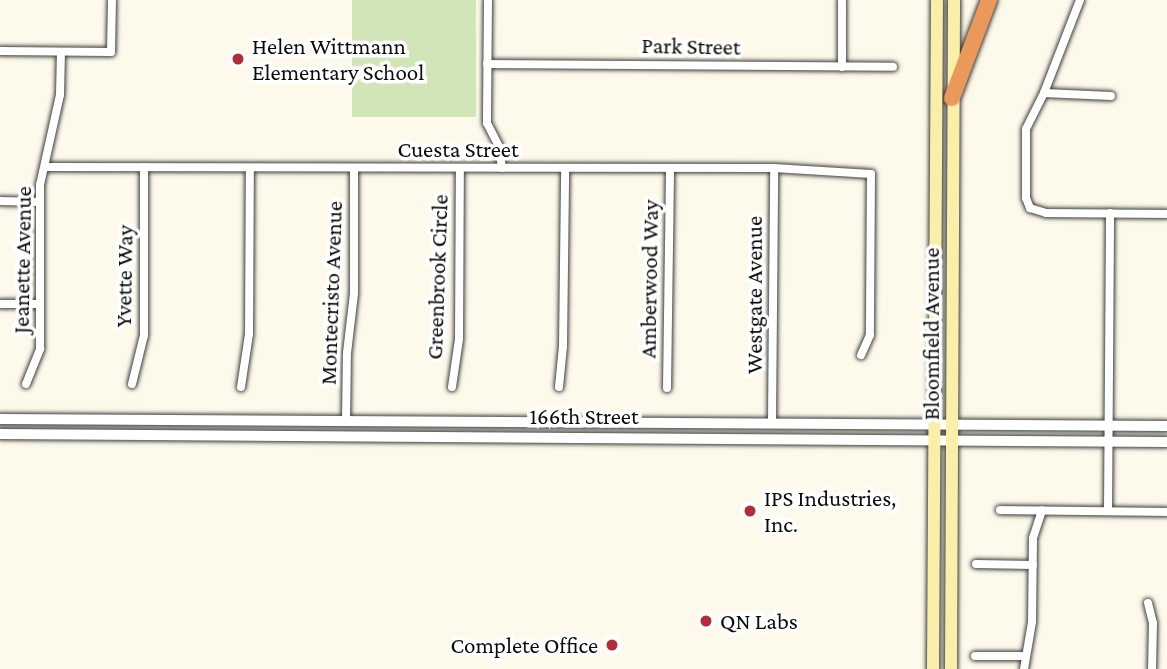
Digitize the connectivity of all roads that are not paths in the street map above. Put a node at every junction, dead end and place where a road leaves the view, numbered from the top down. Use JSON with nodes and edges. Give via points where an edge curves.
{"nodes":[{"id":1,"x":112,"y":0,"type":"edge"},
{"id":2,"x":488,"y":0,"type":"edge"},
{"id":3,"x":842,"y":0,"type":"edge"},
{"id":4,"x":937,"y":0,"type":"edge"},
{"id":5,"x":954,"y":0,"type":"edge"},
{"id":6,"x":989,"y":0,"type":"edge"},
{"id":7,"x":1080,"y":0,"type":"edge"},
{"id":8,"x":0,"y":51,"type":"edge"},
{"id":9,"x":61,"y":51,"type":"junction"},
{"id":10,"x":487,"y":64,"type":"junction"},
{"id":11,"x":842,"y":67,"type":"junction"},
{"id":12,"x":893,"y":67,"type":"dead end"},
{"id":13,"x":1044,"y":93,"type":"junction"},
{"id":14,"x":1111,"y":96,"type":"dead end"},
{"id":15,"x":953,"y":98,"type":"junction"},
{"id":16,"x":45,"y":167,"type":"junction"},
{"id":17,"x":144,"y":167,"type":"junction"},
{"id":18,"x":354,"y":167,"type":"junction"},
{"id":19,"x":250,"y":168,"type":"junction"},
{"id":20,"x":502,"y":168,"type":"junction"},
{"id":21,"x":774,"y":168,"type":"junction"},
{"id":22,"x":460,"y":169,"type":"junction"},
{"id":23,"x":670,"y":169,"type":"junction"},
{"id":24,"x":565,"y":170,"type":"junction"},
{"id":25,"x":0,"y":201,"type":"edge"},
{"id":26,"x":40,"y":202,"type":"junction"},
{"id":27,"x":1110,"y":213,"type":"junction"},
{"id":28,"x":1167,"y":214,"type":"edge"},
{"id":29,"x":0,"y":304,"type":"edge"},
{"id":30,"x":40,"y":304,"type":"junction"},
{"id":31,"x":861,"y":355,"type":"dead end"},
{"id":32,"x":26,"y":384,"type":"dead end"},
{"id":33,"x":132,"y":384,"type":"dead end"},
{"id":34,"x":241,"y":387,"type":"dead end"},
{"id":35,"x":452,"y":387,"type":"dead end"},
{"id":36,"x":559,"y":387,"type":"dead end"},
{"id":37,"x":667,"y":388,"type":"dead end"},
{"id":38,"x":0,"y":419,"type":"edge"},
{"id":39,"x":346,"y":421,"type":"junction"},
{"id":40,"x":772,"y":422,"type":"junction"},
{"id":41,"x":934,"y":423,"type":"junction"},
{"id":42,"x":952,"y":423,"type":"junction"},
{"id":43,"x":1109,"y":426,"type":"junction"},
{"id":44,"x":1167,"y":426,"type":"edge"},
{"id":45,"x":0,"y":434,"type":"edge"},
{"id":46,"x":346,"y":436,"type":"junction"},
{"id":47,"x":772,"y":438,"type":"junction"},
{"id":48,"x":934,"y":438,"type":"junction"},
{"id":49,"x":952,"y":438,"type":"junction"},
{"id":50,"x":1109,"y":441,"type":"junction"},
{"id":51,"x":1167,"y":442,"type":"edge"},
{"id":52,"x":1000,"y":510,"type":"dead end"},
{"id":53,"x":1042,"y":510,"type":"junction"},
{"id":54,"x":1108,"y":511,"type":"junction"},
{"id":55,"x":1167,"y":512,"type":"edge"},
{"id":56,"x":976,"y":564,"type":"dead end"},
{"id":57,"x":1033,"y":565,"type":"junction"},
{"id":58,"x":1148,"y":603,"type":"dead end"},
{"id":59,"x":975,"y":656,"type":"dead end"},
{"id":60,"x":1024,"y":656,"type":"junction"},
{"id":61,"x":933,"y":669,"type":"edge"},
{"id":62,"x":951,"y":669,"type":"edge"},
{"id":63,"x":1024,"y":669,"type":"edge"},
{"id":64,"x":1152,"y":669,"type":"edge"}],
"edges":[{"from":1,"to":9,"type":"street","via":[[111,52]]},
{"from":2,"to":10,"type":"street"},
{"from":3,"to":11,"type":"street"},
{"from":4,"to":41,"type":"main road","name":"Bloomfield Avenue"},
{"from":5,"to":15,"type":"main road","name":"Bloomfield Avenue"},
{"from":6,"to":15,"type":"highway"},
{"from":7,"to":13,"type":"street"},
{"from":8,"to":9,"type":"street"},
{"from":9,"to":16,"type":"street","name":"Jeanette Avenue","via":[[60,95]]},
{"from":10,"to":11,"type":"street","name":"Park Street"},
{"from":10,"to":20,"type":"street","via":[[487,123],[499,147]]},
{"from":11,"to":12,"type":"street","name":"Park Street"},
{"from":13,"to":14,"type":"street"},
{"from":13,"to":27,"type":"street","via":[[1026,129],[1030,208],[1046,213]]},
{"from":15,"to":42,"type":"main road","name":"Bloomfield Avenue"},
{"from":16,"to":17,"type":"street","name":"Cuesta Street"},
{"from":16,"to":26,"type":"street","name":"Jeanette Avenue"},
{"from":17,"to":19,"type":"street","name":"Cuesta Street"},
{"from":17,"to":33,"type":"street","name":"Yvette Way","via":[[144,335]]},
{"from":18,"to":19,"type":"street","name":"Cuesta Street"},
{"from":18,"to":22,"type":"street","name":"Cuesta Street"},
{"from":18,"to":39,"type":"street","name":"Montecristo Avenue","via":[[354,293]]},
{"from":19,"to":34,"type":"street","via":[[249,334]]},
{"from":20,"to":22,"type":"street","name":"Cuesta Street"},
{"from":20,"to":24,"type":"street","name":"Cuesta Street"},
{"from":21,"to":23,"type":"street","name":"Cuesta Street"},
{"from":21,"to":31,"type":"street","name":"Cuesta Street","via":[[870,174],[870,335]]},
{"from":21,"to":40,"type":"street","name":"Westgate Avenue"},
{"from":22,"to":35,"type":"street","name":"Greenbrook Circle","via":[[459,339]]},
{"from":23,"to":24,"type":"street","name":"Cuesta Street"},
{"from":23,"to":37,"type":"street","name":"Amberwood Way"},
{"from":24,"to":36,"type":"street"},
{"from":25,"to":26,"type":"street"},
{"from":26,"to":30,"type":"street","name":"Jeanette Avenue"},
{"from":27,"to":28,"type":"street"},
{"from":27,"to":43,"type":"street"},
{"from":29,"to":30,"type":"street"},
{"from":30,"to":32,"type":"street","name":"Jeanette Avenue","via":[[40,349]]},
{"from":38,"to":39,"type":"street","name":"166th Street"},
{"from":39,"to":40,"type":"street","name":"166th Street"},
{"from":39,"to":46,"type":"street"},
{"from":40,"to":41,"type":"street","name":"166th Street"},
{"from":40,"to":47,"type":"street"},
{"from":41,"to":42,"type":"street","name":"166th Street"},
{"from":41,"to":48,"type":"main road","name":"Bloomfield Avenue"},
{"from":42,"to":43,"type":"street","name":"166th Street"},
{"from":42,"to":49,"type":"main road","name":"Bloomfield Avenue"},
{"from":43,"to":44,"type":"street","name":"166th Street"},
{"from":43,"to":50,"type":"street"},
{"from":45,"to":46,"type":"street","name":"166th Street"},
{"from":46,"to":47,"type":"street","name":"166th Street"},
{"from":47,"to":48,"type":"street","name":"166th Street"},
{"from":48,"to":49,"type":"street","name":"166th Street"},
{"from":48,"to":61,"type":"main road","name":"Bloomfield Avenue"},
{"from":49,"to":50,"type":"street","name":"166th Street"},
{"from":49,"to":62,"type":"main road","name":"Bloomfield Avenue"},
{"from":50,"to":51,"type":"street","name":"166th Street"},
{"from":50,"to":54,"type":"street"},
{"from":52,"to":53,"type":"street"},
{"from":53,"to":54,"type":"street"},
{"from":53,"to":57,"type":"street","via":[[1033,538]]},
{"from":54,"to":55,"type":"street"},
{"from":56,"to":57,"type":"street"},
{"from":57,"to":60,"type":"street","via":[[1032,622]]},
{"from":58,"to":64,"type":"street","via":[[1153,623]]},
{"from":59,"to":60,"type":"street"},
{"from":60,"to":63,"type":"street"}]}
